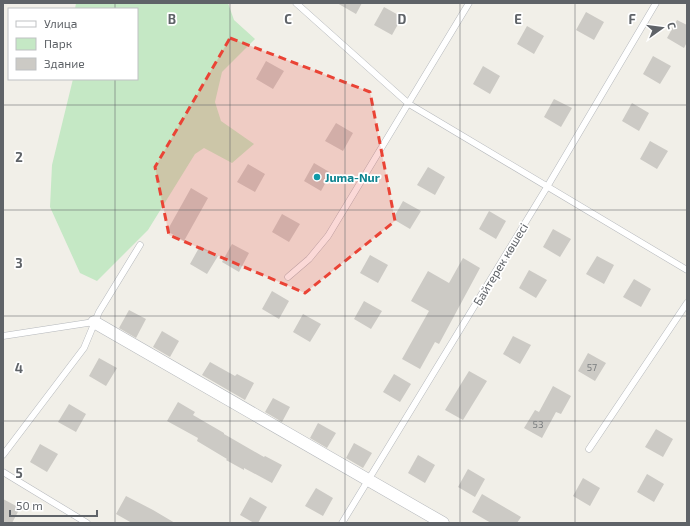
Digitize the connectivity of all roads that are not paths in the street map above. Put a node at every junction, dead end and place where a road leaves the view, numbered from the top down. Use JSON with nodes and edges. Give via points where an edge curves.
{"nodes":[{"id":1,"x":296,"y":3,"type":"edge"},
{"id":2,"x":469,"y":3,"type":"edge"},
{"id":3,"x":656,"y":3,"type":"edge"},
{"id":4,"x":409,"y":104,"type":"junction"},
{"id":5,"x":547,"y":187,"type":"junction"},
{"id":6,"x":140,"y":245,"type":"dead end"},
{"id":7,"x":687,"y":269,"type":"edge"},
{"id":8,"x":288,"y":277,"type":"dead end"},
{"id":9,"x":687,"y":303,"type":"edge"},
{"id":10,"x":94,"y":322,"type":"junction"},
{"id":11,"x":3,"y":336,"type":"edge"},
{"id":12,"x":589,"y":449,"type":"dead end"},
{"id":13,"x":3,"y":455,"type":"edge"},
{"id":14,"x":3,"y":472,"type":"edge"},
{"id":15,"x":368,"y":480,"type":"junction"},
{"id":16,"x":87,"y":523,"type":"edge"},
{"id":17,"x":342,"y":523,"type":"edge"},
{"id":18,"x":443,"y":523,"type":"edge"}],
"edges":[{"from":1,"to":4,"type":"lane"},
{"from":2,"to":4,"type":"lane"},
{"from":3,"to":5,"type":"lane","name":"Байтерек көшесі"},
{"from":4,"to":5,"type":"lane"},
{"from":4,"to":8,"type":"lane","via":[[328,236],[309,259]]},
{"from":5,"to":7,"type":"lane"},
{"from":5,"to":15,"type":"lane","name":"Байтерек көшесі"},
{"from":6,"to":10,"type":"lane"},
{"from":9,"to":12,"type":"lane"},
{"from":10,"to":11,"type":"lane"},
{"from":10,"to":13,"type":"lane","via":[[84,348]]},
{"from":10,"to":15,"type":"street"},
{"from":14,"to":16,"type":"lane"},
{"from":15,"to":17,"type":"lane","name":"Байтерек көшесі"},
{"from":15,"to":18,"type":"street"}]}
